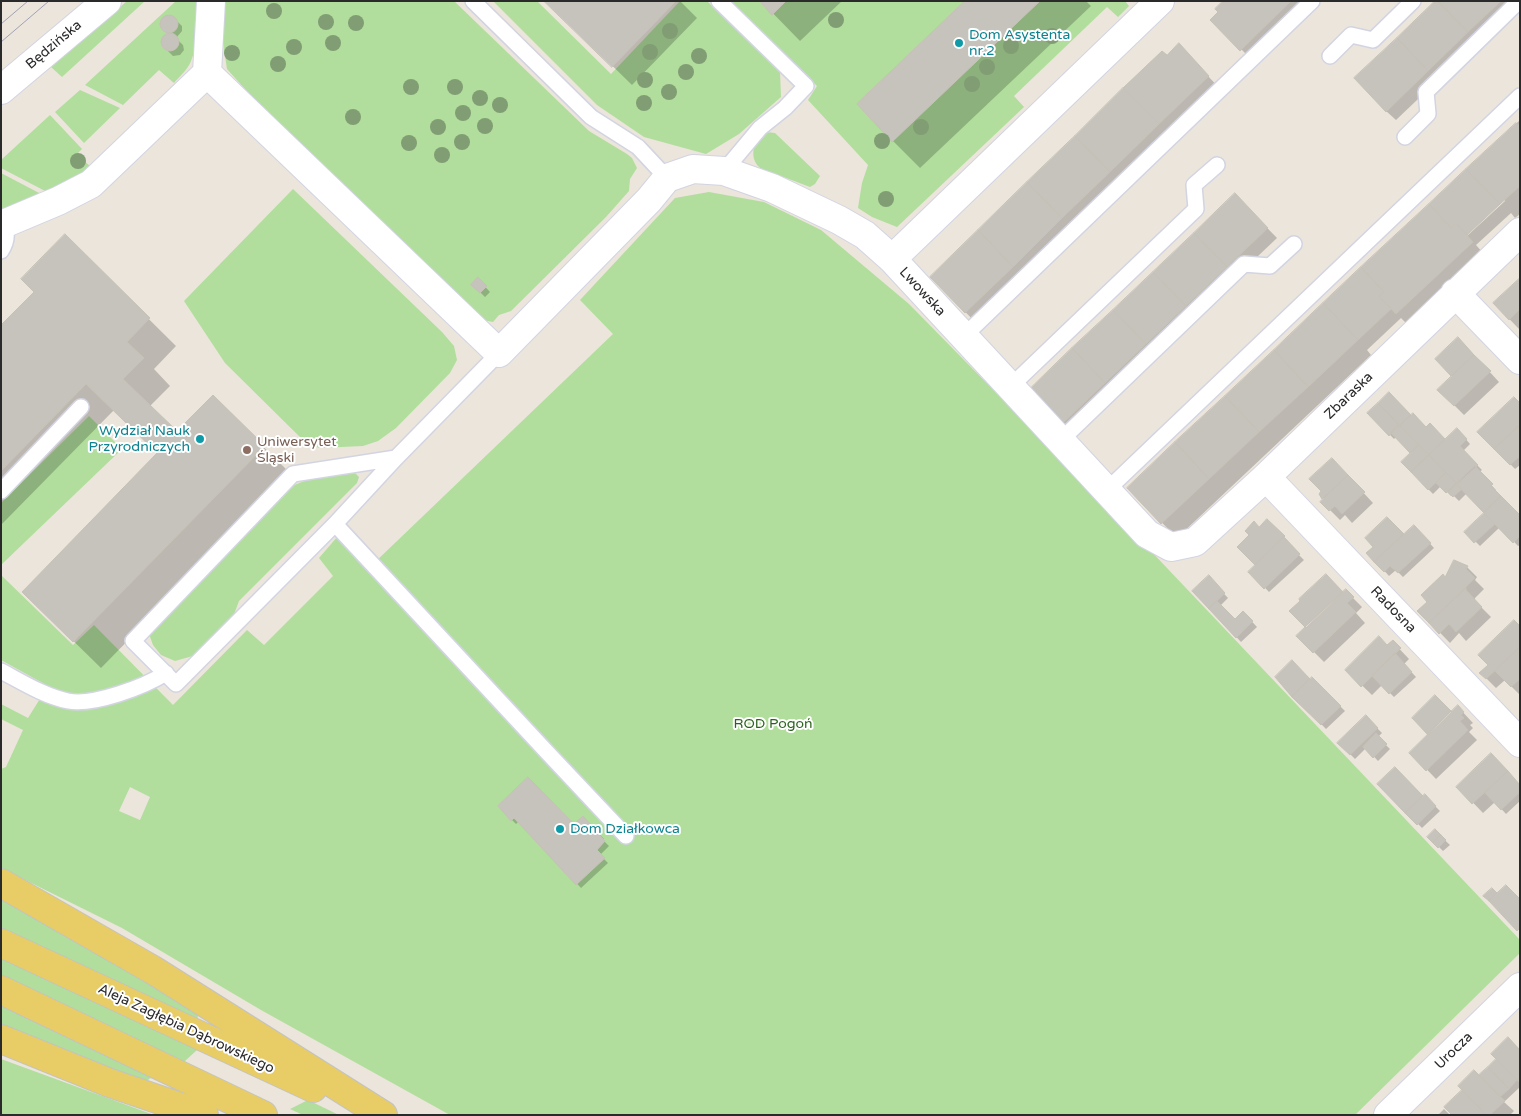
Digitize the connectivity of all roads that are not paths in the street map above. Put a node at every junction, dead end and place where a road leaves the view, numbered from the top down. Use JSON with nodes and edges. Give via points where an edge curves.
{"nodes":[{"id":1,"x":107,"y":1,"type":"edge"},
{"id":2,"x":210,"y":1,"type":"edge"},
{"id":3,"x":473,"y":1,"type":"edge"},
{"id":4,"x":719,"y":1,"type":"edge"},
{"id":5,"x":1160,"y":1,"type":"edge"},
{"id":6,"x":1312,"y":1,"type":"edge"},
{"id":7,"x":1413,"y":1,"type":"edge"},
{"id":8,"x":1519,"y":1,"type":"edge"},
{"id":9,"x":1330,"y":56,"type":"dead end"},
{"id":10,"x":208,"y":73,"type":"junction"},
{"id":11,"x":1,"y":90,"type":"edge"},
{"id":12,"x":1520,"y":96,"type":"edge"},
{"id":13,"x":1405,"y":137,"type":"dead end"},
{"id":14,"x":1217,"y":165,"type":"dead end"},
{"id":15,"x":724,"y":171,"type":"junction"},
{"id":16,"x":668,"y":178,"type":"junction"},
{"id":17,"x":3,"y":224,"type":"edge"},
{"id":18,"x":1520,"y":232,"type":"edge"},
{"id":19,"x":1294,"y":244,"type":"dead end"},
{"id":20,"x":1,"y":251,"type":"edge"},
{"id":21,"x":892,"y":259,"type":"junction"},
{"id":22,"x":1456,"y":293,"type":"junction"},
{"id":23,"x":963,"y":337,"type":"junction"},
{"id":24,"x":499,"y":353,"type":"junction"},
{"id":25,"x":1520,"y":360,"type":"edge"},
{"id":26,"x":1010,"y":387,"type":"junction"},
{"id":27,"x":81,"y":407,"type":"dead end"},
{"id":28,"x":1060,"y":441,"type":"junction"},
{"id":29,"x":396,"y":458,"type":"junction"},
{"id":30,"x":1266,"y":477,"type":"junction"},
{"id":31,"x":1,"y":491,"type":"edge"},
{"id":32,"x":1106,"y":491,"type":"junction"},
{"id":33,"x":335,"y":524,"type":"junction"},
{"id":34,"x":1171,"y":547,"type":"joint"},
{"id":35,"x":1,"y":671,"type":"edge"},
{"id":36,"x":166,"y":673,"type":"junction"},
{"id":37,"x":1520,"y":743,"type":"edge"},
{"id":38,"x":626,"y":836,"type":"dead end"},
{"id":39,"x":1,"y":883,"type":"edge"},
{"id":40,"x":1,"y":942,"type":"edge"},
{"id":41,"x":1520,"y":987,"type":"edge"},
{"id":42,"x":1,"y":990,"type":"edge"},
{"id":43,"x":1,"y":1039,"type":"edge"},
{"id":44,"x":204,"y":1115,"type":"edge"},
{"id":45,"x":263,"y":1115,"type":"edge"},
{"id":46,"x":370,"y":1115,"type":"edge"},
{"id":47,"x":383,"y":1115,"type":"edge"},
{"id":48,"x":1388,"y":1115,"type":"edge"}],
"edges":[{"from":1,"to":11,"type":"street","name":"Będzińska"},
{"from":2,"to":10,"type":"street"},
{"from":3,"to":16,"type":"lane","via":[[592,117],[638,148]]},
{"from":4,"to":15,"type":"lane","via":[[806,86],[760,128]]},
{"from":5,"to":21,"type":"street","name":"Lwowska"},
{"from":6,"to":23,"type":"lane"},
{"from":7,"to":9,"type":"lane","via":[[1373,40],[1351,35]]},
{"from":8,"to":13,"type":"lane","via":[[1426,92],[1428,114]]},
{"from":10,"to":17,"type":"street","via":[[91,184]]},
{"from":10,"to":24,"type":"street"},
{"from":12,"to":32,"type":"lane"},
{"from":14,"to":26,"type":"lane","via":[[1194,185],[1196,209]]},
{"from":15,"to":16,"type":"street","via":[[693,169]]},
{"from":15,"to":21,"type":"street","via":[[772,188],[839,220],[865,235]]},
{"from":16,"to":24,"type":"street"},
{"from":17,"to":20,"type":"lane","via":[[7,233]]},
{"from":18,"to":22,"type":"street","name":"Zbaraska"},
{"from":19,"to":28,"type":"lane","via":[[1270,266],[1244,264]]},
{"from":21,"to":23,"type":"street","name":"Lwowska"},
{"from":22,"to":25,"type":"street"},
{"from":22,"to":30,"type":"street","name":"Zbaraska"},
{"from":23,"to":26,"type":"street","name":"Lwowska"},
{"from":24,"to":29,"type":"lane"},
{"from":26,"to":28,"type":"street","name":"Lwowska"},
{"from":27,"to":31,"type":"lane"},
{"from":28,"to":32,"type":"street","name":"Lwowska"},
{"from":29,"to":33,"type":"lane"},
{"from":29,"to":36,"type":"lane","via":[[294,474],[132,641]]},
{"from":30,"to":34,"type":"street","name":"Zbaraska","via":[[1195,542]]},
{"from":30,"to":37,"type":"street","name":"Radosna"},
{"from":32,"to":34,"type":"street","name":"Lwowska","via":[[1147,534]]},
{"from":33,"to":36,"type":"lane","via":[[176,684]]},
{"from":33,"to":38,"type":"lane"},
{"from":35,"to":36,"type":"lane","via":[[69,701],[90,701],[129,690]]},
{"from":39,"to":47,"type":"main road","via":[[153,970]]},
{"from":40,"to":46,"type":"main road","name":"Aleja Zagłębia Dąbrowskiego"},
{"from":41,"to":48,"type":"street","name":"Urocza"},
{"from":42,"to":45,"type":"main road"},
{"from":43,"to":44,"type":"main road","via":[[110,1083]]}]}
